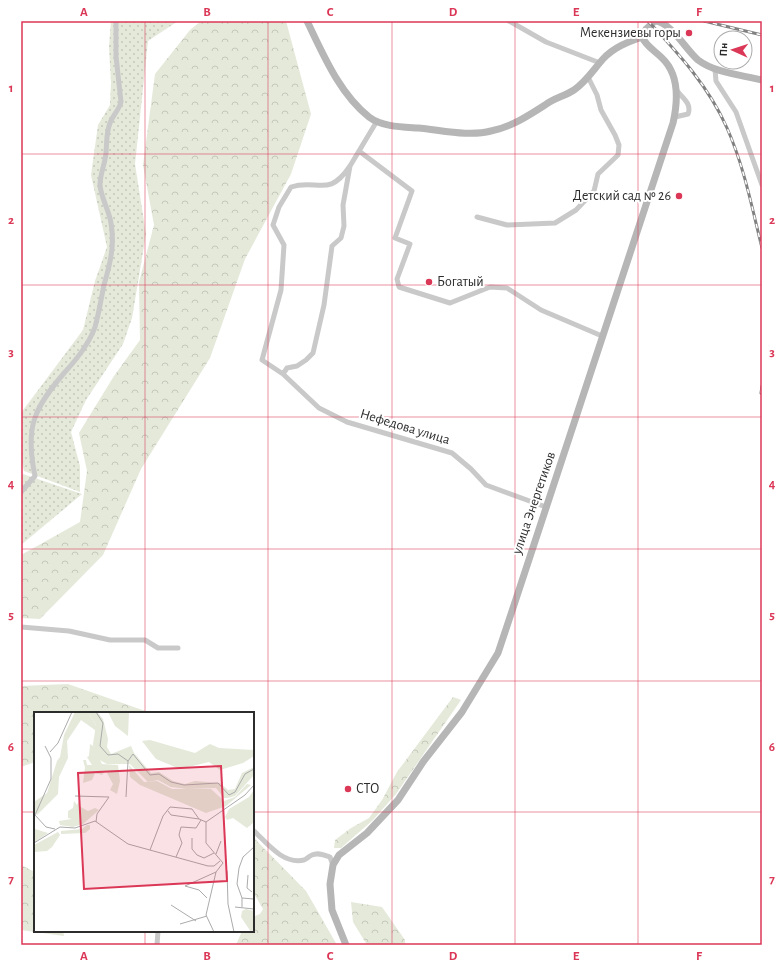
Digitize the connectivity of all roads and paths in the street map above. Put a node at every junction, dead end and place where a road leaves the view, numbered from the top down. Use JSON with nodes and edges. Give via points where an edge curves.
{"nodes":[{"id":1,"x":116,"y":21,"type":"edge"},
{"id":2,"x":307,"y":21,"type":"edge"},
{"id":3,"x":508,"y":21,"type":"edge"},
{"id":4,"x":655,"y":21,"type":"edge"},
{"id":5,"x":658,"y":21,"type":"edge"},
{"id":6,"x":642,"y":37,"type":"junction"},
{"id":7,"x":600,"y":63,"type":"junction"},
{"id":8,"x":713,"y":68,"type":"edge"},
{"id":9,"x":715,"y":70,"type":"edge"},
{"id":10,"x":719,"y":70,"type":"edge"},
{"id":11,"x":588,"y":77,"type":"junction"},
{"id":12,"x":762,"y":80,"type":"edge"},
{"id":13,"x":677,"y":91,"type":"junction"},
{"id":14,"x":675,"y":117,"type":"junction"},
{"id":15,"x":377,"y":121,"type":"junction"},
{"id":16,"x":359,"y":151,"type":"junction"},
{"id":17,"x":350,"y":166,"type":"junction"},
{"id":18,"x":762,"y":185,"type":"edge"},
{"id":19,"x":477,"y":217,"type":"dead end"},
{"id":20,"x":602,"y":336,"type":"junction"},
{"id":21,"x":283,"y":374,"type":"junction"},
{"id":22,"x":21,"y":492,"type":"edge"},
{"id":23,"x":546,"y":507,"type":"junction"},
{"id":24,"x":21,"y":627,"type":"edge"},
{"id":25,"x":178,"y":648,"type":"dead end"},
{"id":26,"x":254,"y":831,"type":"edge"},
{"id":27,"x":333,"y":864,"type":"junction"},
{"id":28,"x":158,"y":932,"type":"edge"},
{"id":29,"x":157,"y":945,"type":"edge"},
{"id":30,"x":346,"y":945,"type":"edge"}],
"edges":[{"from":1,"to":22,"type":"street","via":[[116,56],[122,92],[120,108],[112,117],[107,130],[100,186],[111,221],[113,254],[90,338],[48,393],[34,417],[30,451],[35,476]]},
{"from":2,"to":15,"type":"main road","via":[[330,67],[347,92],[360,109]]},
{"from":3,"to":7,"type":"street","via":[[546,42]]},
{"from":4,"to":5,"type":"main road"},
{"from":4,"to":6,"type":"main road","via":[[646,28]]},
{"from":5,"to":8,"type":"main road","via":[[665,24],[698,60]]},
{"from":6,"to":7,"type":"main road","via":[[615,48]]},
{"from":6,"to":13,"type":"main road","name":"улица Энергетиков","via":[[667,64]]},
{"from":7,"to":11,"type":"main road"},
{"from":9,"to":18,"type":"street","via":[[716,81],[736,112]]},
{"from":10,"to":12,"type":"main road"},
{"from":11,"to":15,"type":"main road","via":[[574,90],[537,112],[490,132],[460,132]]},
{"from":11,"to":19,"type":"street","via":[[619,145],[618,155],[598,174],[594,191],[576,210],[555,223],[507,225]]},
{"from":13,"to":14,"type":"main road","name":"улица Энергетиков"},
{"from":13,"to":14,"type":"street","via":[[689,110],[688,114]]},
{"from":14,"to":20,"type":"main road","name":"улица Энергетиков"},
{"from":15,"to":16,"type":"street"},
{"from":16,"to":17,"type":"street"},
{"from":16,"to":20,"type":"street","via":[[412,191],[394,238],[410,244],[397,279],[399,287],[450,303],[490,287],[507,288],[541,310]]},
{"from":17,"to":21,"type":"street","via":[[343,205],[344,226],[341,238],[332,246],[324,305],[313,353],[302,363],[287,368]]},
{"from":17,"to":21,"type":"street","name":"Нефедова улица","via":[[339,180],[329,185],[291,186],[279,207],[273,225],[284,245],[281,290],[262,360]]},
{"from":20,"to":23,"type":"main road","name":"улица Энергетиков"},
{"from":21,"to":23,"type":"street","name":"Нефедова улица","via":[[319,408],[346,422],[452,453],[486,485]]},
{"from":23,"to":27,"type":"main road","name":"улица Энергетиков","via":[[498,654],[462,712],[423,762],[398,800],[366,833],[339,854]]},
{"from":24,"to":25,"type":"street","via":[[69,631],[110,640],[145,640],[158,648]]},
{"from":26,"to":27,"type":"street","via":[[281,856],[292,860],[306,860],[319,853],[330,856]]},
{"from":27,"to":30,"type":"main road","via":[[330,884],[332,910]]},
{"from":28,"to":29,"type":"street"}]}
